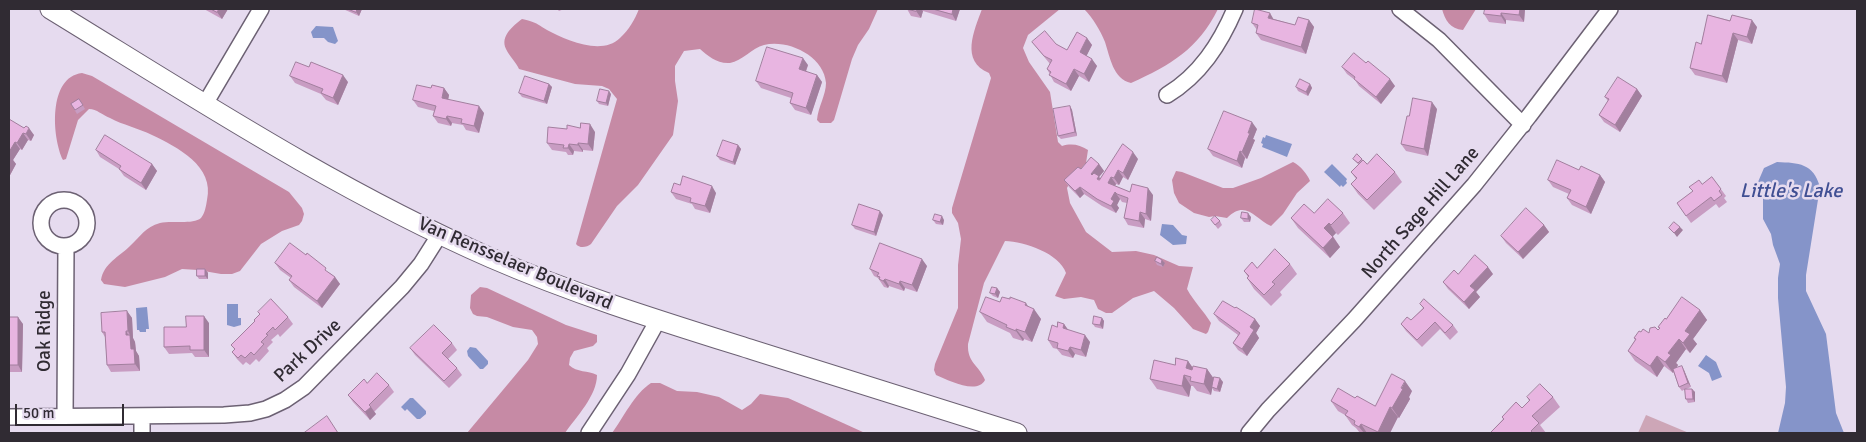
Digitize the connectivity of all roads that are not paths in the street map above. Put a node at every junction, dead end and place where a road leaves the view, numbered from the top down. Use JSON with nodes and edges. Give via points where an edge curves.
{"nodes":[{"id":1,"x":50,"y":9,"type":"edge"},
{"id":2,"x":261,"y":9,"type":"edge"},
{"id":3,"x":1235,"y":9,"type":"edge"},
{"id":4,"x":1400,"y":9,"type":"edge"},
{"id":5,"x":1610,"y":9,"type":"edge"},
{"id":6,"x":1166,"y":95,"type":"dead end"},
{"id":7,"x":205,"y":104,"type":"junction"},
{"id":8,"x":1523,"y":124,"type":"junction"},
{"id":9,"x":440,"y":234,"type":"junction"},
{"id":10,"x":66,"y":246,"type":"dead end"},
{"id":11,"x":658,"y":320,"type":"junction"},
{"id":12,"x":142,"y":416,"type":"junction"},
{"id":13,"x":9,"y":417,"type":"edge"},
{"id":14,"x":65,"y":417,"type":"junction"},
{"id":15,"x":142,"y":433,"type":"edge"},
{"id":16,"x":589,"y":433,"type":"edge"},
{"id":17,"x":1018,"y":433,"type":"edge"},
{"id":18,"x":1249,"y":433,"type":"edge"}],
"edges":[{"from":1,"to":7,"type":"main road","name":"Van Rensselaer Boulevard"},
{"from":2,"to":7,"type":"street"},
{"from":3,"to":6,"type":"street","via":[[1207,60]]},
{"from":4,"to":8,"type":"street","via":[[1439,40]]},
{"from":5,"to":8,"type":"street","name":"North Sage Hill Lane"},
{"from":7,"to":9,"type":"main road","name":"Van Rensselaer Boulevard","via":[[349,188]]},
{"from":8,"to":18,"type":"street","name":"North Sage Hill Lane","via":[[1474,185]]},
{"from":9,"to":11,"type":"main road","name":"Van Rensselaer Boulevard","via":[[537,276]]},
{"from":9,"to":12,"type":"street","name":"Park Drive","via":[[395,296],[304,386],[285,400],[266,409],[237,415]]},
{"from":10,"to":14,"type":"street","name":"Oak Ridge"},
{"from":11,"to":16,"type":"street","via":[[628,374]]},
{"from":11,"to":17,"type":"main road","name":"Van Rensselaer Boulevard"},
{"from":12,"to":14,"type":"street","name":"Park Drive"},
{"from":12,"to":15,"type":"street"},
{"from":13,"to":14,"type":"street","name":"Park Drive"}]}
